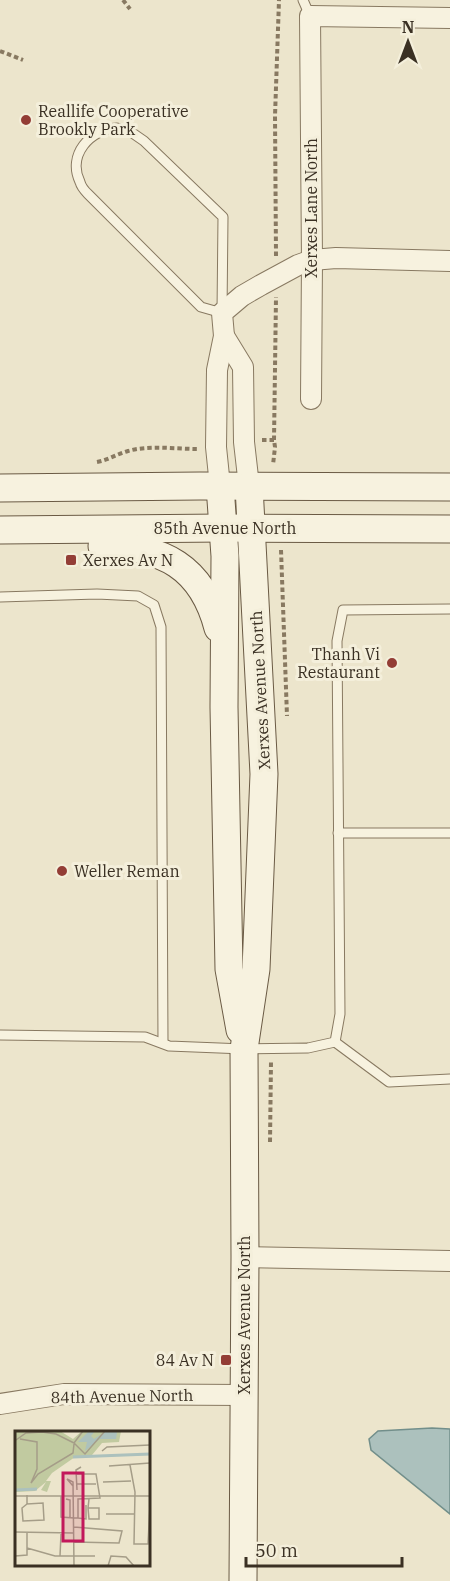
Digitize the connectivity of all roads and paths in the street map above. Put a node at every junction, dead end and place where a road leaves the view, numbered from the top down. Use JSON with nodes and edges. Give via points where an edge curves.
{"nodes":[{"id":1,"x":123,"y":0,"type":"edge"},
{"id":2,"x":279,"y":0,"type":"edge"},
{"id":3,"x":307,"y":8,"type":"edge"},
{"id":4,"x":130,"y":9,"type":"dead end"},
{"id":5,"x":450,"y":18,"type":"edge"},
{"id":6,"x":0,"y":51,"type":"edge"},
{"id":7,"x":23,"y":60,"type":"dead end"},
{"id":8,"x":312,"y":260,"type":"junction"},
{"id":9,"x":450,"y":261,"type":"edge"},
{"id":10,"x":276,"y":278,"type":"junction"},
{"id":11,"x":222,"y":313,"type":"junction"},
{"id":12,"x":224,"y":336,"type":"junction"},
{"id":13,"x":310,"y":399,"type":"dead end"},
{"id":14,"x":255,"y":440,"type":"dead end"},
{"id":15,"x":274,"y":440,"type":"junction"},
{"id":16,"x":204,"y":448,"type":"dead end"},
{"id":17,"x":272,"y":460,"type":"dead end"},
{"id":18,"x":89,"y":463,"type":"dead end"},
{"id":19,"x":220,"y":486,"type":"junction"},
{"id":20,"x":249,"y":486,"type":"junction"},
{"id":21,"x":0,"y":488,"type":"edge"},
{"id":22,"x":450,"y":488,"type":"edge"},
{"id":23,"x":224,"y":528,"type":"junction"},
{"id":24,"x":252,"y":528,"type":"junction"},
{"id":25,"x":0,"y":530,"type":"edge"},
{"id":26,"x":450,"y":530,"type":"edge"},
{"id":27,"x":0,"y":542,"type":"edge"},
{"id":28,"x":0,"y":597,"type":"edge"},
{"id":29,"x":450,"y":609,"type":"edge"},
{"id":30,"x":224,"y":651,"type":"junction"},
{"id":31,"x":338,"y":833,"type":"junction"},
{"id":32,"x":450,"y":833,"type":"edge"},
{"id":33,"x":0,"y":1035,"type":"edge"},
{"id":34,"x":335,"y":1042,"type":"junction"},
{"id":35,"x":163,"y":1043,"type":"junction"},
{"id":36,"x":243,"y":1049,"type":"junction"},
{"id":37,"x":450,"y":1079,"type":"edge"},
{"id":38,"x":245,"y":1257,"type":"junction"},
{"id":39,"x":450,"y":1261,"type":"edge"},
{"id":40,"x":243,"y":1395,"type":"junction"},
{"id":41,"x":0,"y":1404,"type":"edge"},
{"id":42,"x":243,"y":1581,"type":"edge"}],
"edges":[{"from":1,"to":4,"type":"path"},
{"from":2,"to":10,"type":"path"},
{"from":3,"to":5,"type":"street"},
{"from":3,"to":8,"type":"street","name":"Xerxes Lane North"},
{"from":6,"to":7,"type":"path"},
{"from":8,"to":9,"type":"street"},
{"from":8,"to":10,"type":"street"},
{"from":8,"to":13,"type":"street","name":"Xerxes Lane North"},
{"from":10,"to":11,"type":"street","via":[[242,296]]},
{"from":10,"to":15,"type":"path"},
{"from":11,"to":11,"type":"lane","via":[[223,217],[131,132],[117,128],[96,133],[85,142],[78,157],[79,182],[201,308]]},
{"from":11,"to":12,"type":"street","name":"Xerxes Avenue North"},
{"from":12,"to":19,"type":"street","name":"Xerxes Avenue North","via":[[217,370]]},
{"from":12,"to":20,"type":"street","name":"Xerxes Avenue North","via":[[243,367]]},
{"from":14,"to":15,"type":"path"},
{"from":15,"to":17,"type":"path"},
{"from":16,"to":18,"type":"path","via":[[128,451],[109,460]]},
{"from":19,"to":20,"type":"street"},
{"from":19,"to":21,"type":"street"},
{"from":19,"to":23,"type":"street","name":"Xerxes Avenue North"},
{"from":20,"to":22,"type":"street"},
{"from":20,"to":24,"type":"street","name":"Xerxes Avenue North"},
{"from":23,"to":24,"type":"street","name":"85th Avenue North"},
{"from":23,"to":25,"type":"street","name":"85th Avenue North"},
{"from":23,"to":30,"type":"street","name":"Xerxes Avenue North"},
{"from":24,"to":26,"type":"street","name":"85th Avenue North"},
{"from":24,"to":36,"type":"street","name":"Xerxes Avenue North","via":[[264,774],[256,969]]},
{"from":27,"to":30,"type":"street","via":[[19,547],[127,546],[147,549],[172,561],[189,573],[212,606]]},
{"from":28,"to":35,"type":"lane","via":[[107,594],[138,596],[154,605],[161,627]]},
{"from":29,"to":31,"type":"lane","via":[[343,610],[337,641]]},
{"from":30,"to":36,"type":"street","name":"Xerxes Avenue North","via":[[229,969]]},
{"from":31,"to":32,"type":"lane"},
{"from":31,"to":34,"type":"lane","via":[[340,1014]]},
{"from":33,"to":35,"type":"lane","via":[[145,1037]]},
{"from":34,"to":36,"type":"lane","via":[[308,1048]]},
{"from":34,"to":37,"type":"lane","via":[[389,1082]]},
{"from":35,"to":36,"type":"lane"},
{"from":36,"to":38,"type":"street","name":"Xerxes Avenue North"},
{"from":38,"to":39,"type":"street"},
{"from":38,"to":40,"type":"street","name":"Xerxes Avenue North"},
{"from":40,"to":41,"type":"street","name":"84th Avenue North","via":[[64,1394]]},
{"from":40,"to":42,"type":"street","name":"Xerxes Avenue North"}]}
